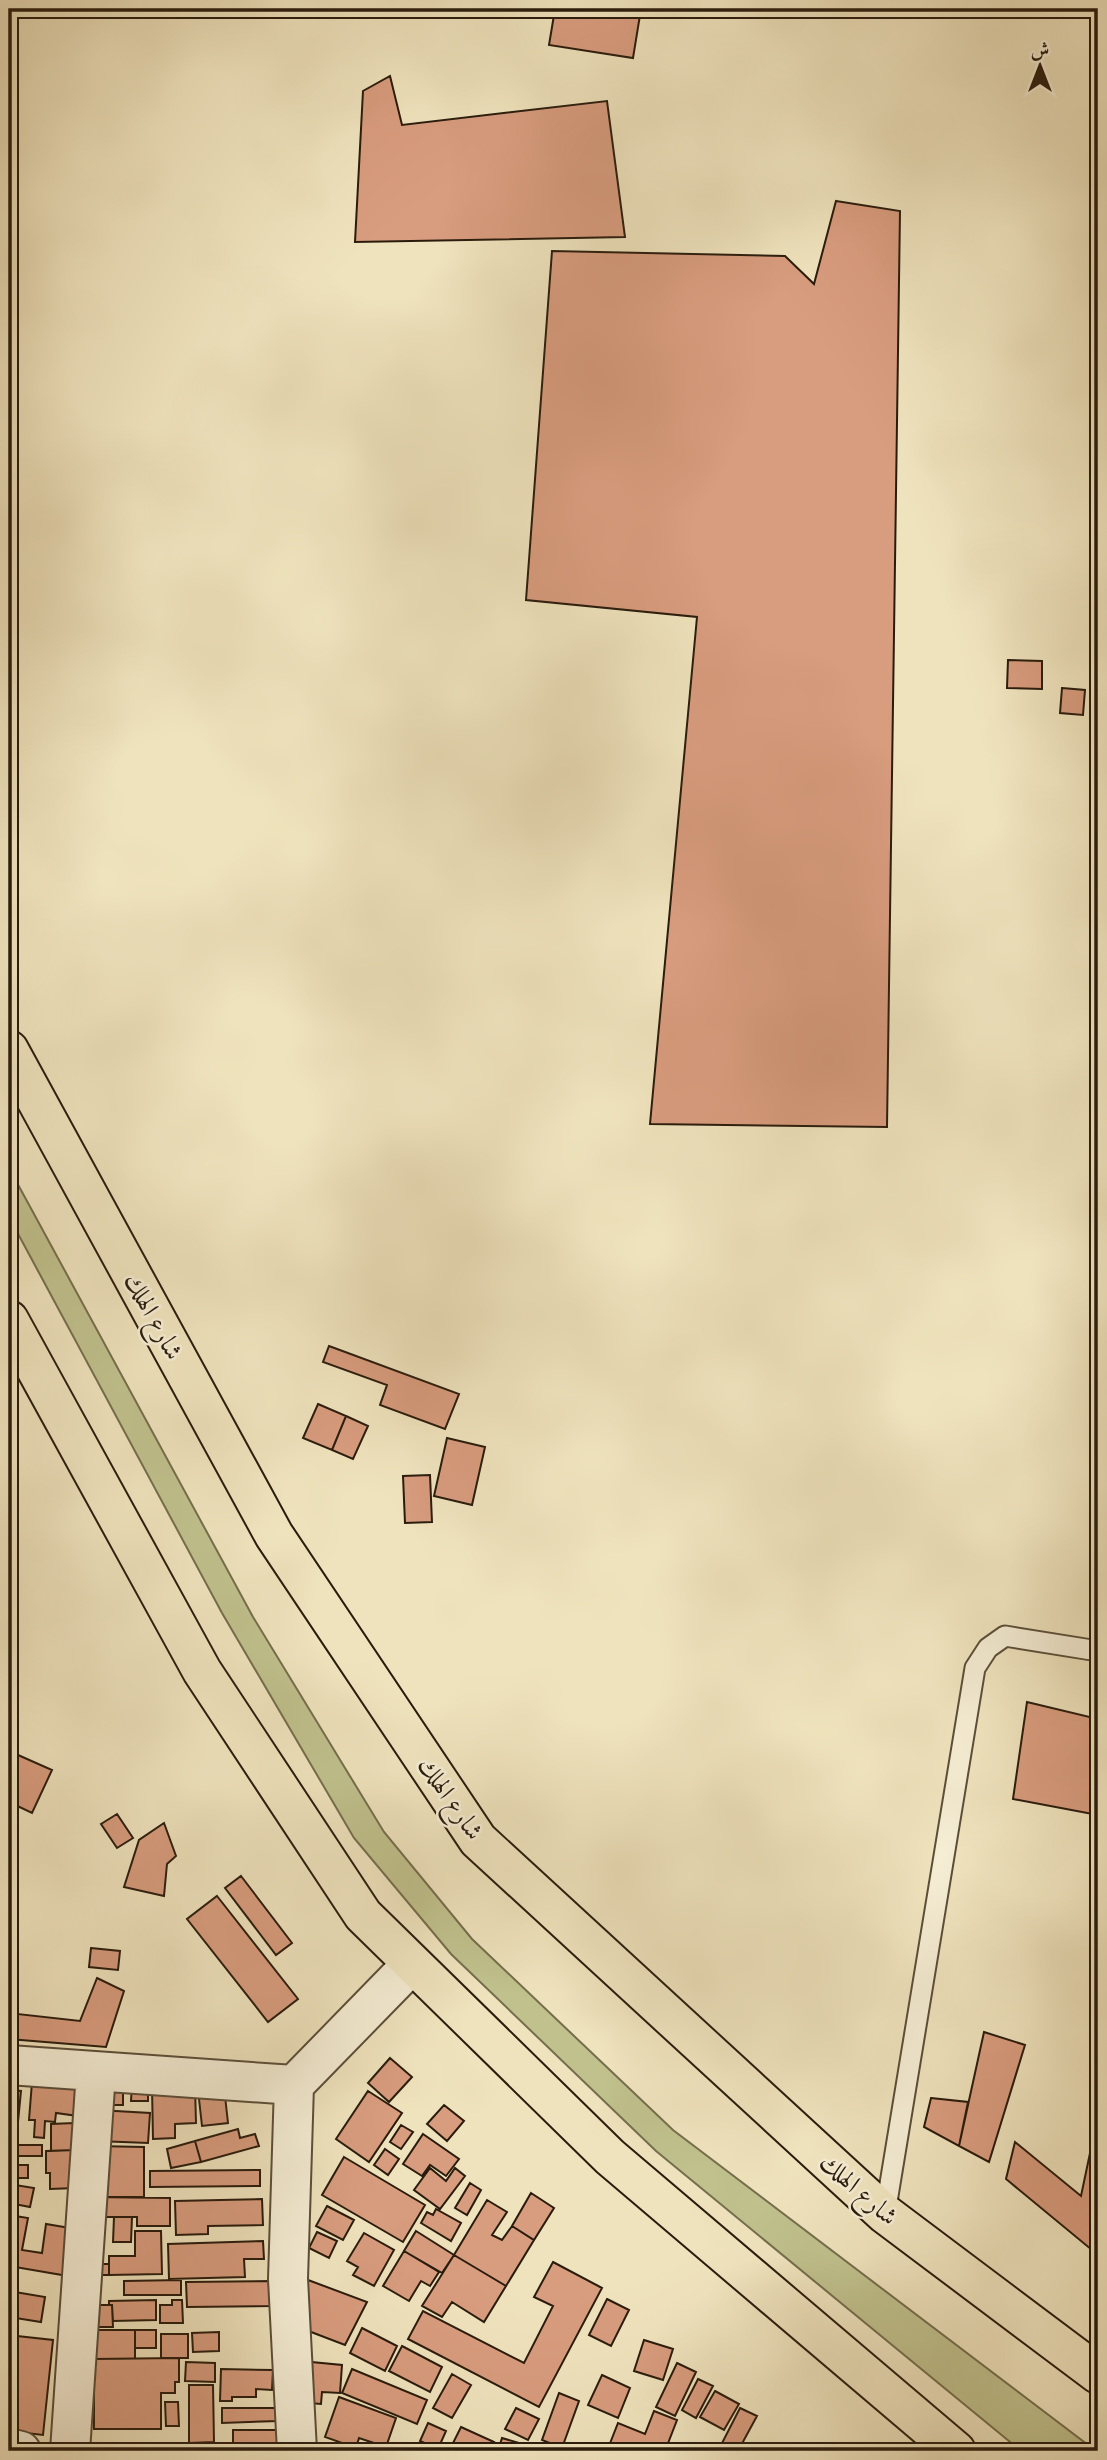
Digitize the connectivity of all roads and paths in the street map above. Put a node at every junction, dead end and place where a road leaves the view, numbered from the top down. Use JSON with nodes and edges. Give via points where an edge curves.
{"nodes":[{"id":1,"x":9,"y":1050,"type":"edge"},
{"id":2,"x":9,"y":1320,"type":"edge"},
{"id":3,"x":1098,"y":1651,"type":"edge"},
{"id":4,"x":412,"y":1964,"type":"junction"},
{"id":5,"x":9,"y":2066,"type":"edge"},
{"id":6,"x":96,"y":2073,"type":"junction"},
{"id":7,"x":294,"y":2085,"type":"junction"},
{"id":8,"x":885,"y":2214,"type":"junction"},
{"id":9,"x":1098,"y":2374,"type":"edge"},
{"id":10,"x":9,"y":2448,"type":"edge"},
{"id":11,"x":22,"y":2451,"type":"edge"},
{"id":12,"x":70,"y":2451,"type":"edge"},
{"id":13,"x":297,"y":2451,"type":"edge"},
{"id":14,"x":956,"y":2451,"type":"edge"}],
"edges":[{"from":1,"to":8,"type":"highway","name":"شارع الهلك","via":[[274,1535],[478,1840]]},
{"from":2,"to":4,"type":"highway","via":[[202,1671],[363,1916]]},
{"from":3,"to":8,"type":"lane","via":[[1005,1636],[988,1648],[975,1668]]},
{"from":4,"to":7,"type":"street"},
{"from":4,"to":14,"type":"highway","via":[[610,2157]]},
{"from":5,"to":6,"type":"street"},
{"from":6,"to":7,"type":"street"},
{"from":6,"to":12,"type":"street"},
{"from":7,"to":13,"type":"street","via":[[288,2279]]},
{"from":8,"to":9,"type":"highway","name":"شارع الهلك"},
{"from":10,"to":11,"type":"street"}]}
